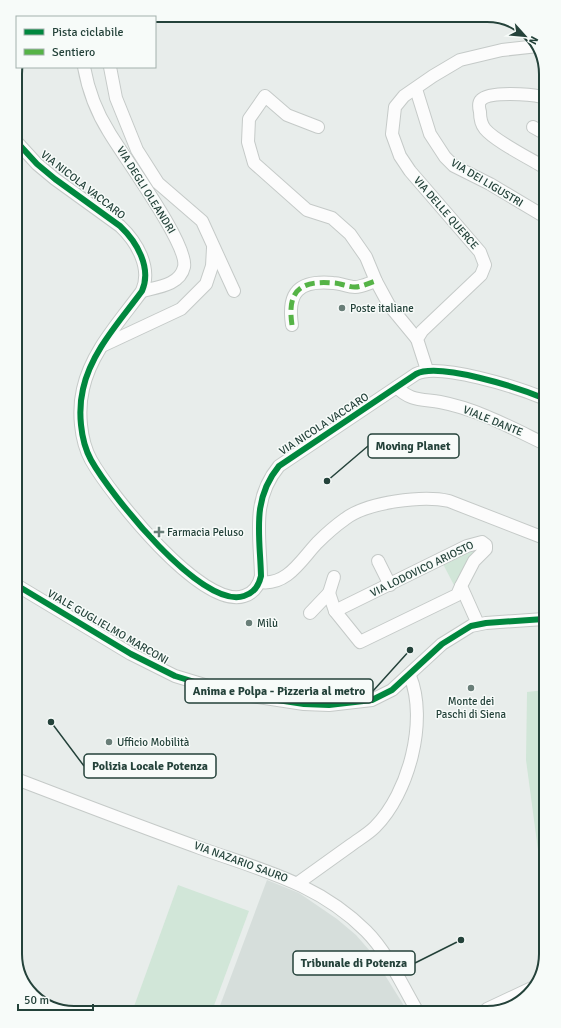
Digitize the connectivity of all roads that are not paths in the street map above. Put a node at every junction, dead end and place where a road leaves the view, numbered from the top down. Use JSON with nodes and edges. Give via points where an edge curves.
{"nodes":[{"id":1,"x":531,"y":47,"type":"edge"},
{"id":2,"x":84,"y":68,"type":"edge"},
{"id":3,"x":110,"y":68,"type":"edge"},
{"id":4,"x":416,"y":89,"type":"junction"},
{"id":5,"x":539,"y":96,"type":"edge"},
{"id":6,"x":318,"y":127,"type":"dead end"},
{"id":7,"x":22,"y":146,"type":"edge"},
{"id":8,"x":539,"y":164,"type":"edge"},
{"id":9,"x":539,"y":214,"type":"edge"},
{"id":10,"x":213,"y":247,"type":"junction"},
{"id":11,"x":376,"y":281,"type":"junction"},
{"id":12,"x":142,"y":291,"type":"junction"},
{"id":13,"x":234,"y":291,"type":"dead end"},
{"id":14,"x":292,"y":326,"type":"dead end"},
{"id":15,"x":417,"y":339,"type":"junction"},
{"id":16,"x":102,"y":346,"type":"junction"},
{"id":17,"x":426,"y":370,"type":"junction"},
{"id":18,"x":398,"y":387,"type":"junction"},
{"id":19,"x":539,"y":396,"type":"edge"},
{"id":20,"x":539,"y":441,"type":"edge"},
{"id":21,"x":539,"y":536,"type":"edge"},
{"id":22,"x":378,"y":561,"type":"dead end"},
{"id":23,"x":334,"y":578,"type":"dead end"},
{"id":24,"x":260,"y":582,"type":"junction"},
{"id":25,"x":390,"y":585,"type":"junction"},
{"id":26,"x":461,"y":586,"type":"junction"},
{"id":27,"x":22,"y":588,"type":"edge"},
{"id":28,"x":329,"y":593,"type":"junction"},
{"id":29,"x":335,"y":610,"type":"junction"},
{"id":30,"x":310,"y":613,"type":"dead end"},
{"id":31,"x":539,"y":619,"type":"edge"},
{"id":32,"x":478,"y":624,"type":"junction"},
{"id":33,"x":410,"y":676,"type":"junction"},
{"id":34,"x":22,"y":781,"type":"edge"},
{"id":35,"x":298,"y":883,"type":"junction"},
{"id":36,"x":522,"y":993,"type":"edge"},
{"id":37,"x":495,"y":1005,"type":"edge"},
{"id":38,"x":414,"y":1006,"type":"edge"}],
"edges":[{"from":1,"to":4,"type":"street","via":[[502,50],[460,60]]},
{"from":2,"to":12,"type":"street","name":"VIA DEGLI OLEANDRI","via":[[95,103],[108,132],[173,232],[184,256],[181,275],[167,285]]},
{"from":3,"to":10,"type":"street","via":[[116,98],[137,150],[158,183],[202,222]]},
{"from":4,"to":9,"type":"street","name":"VIA DEI LIGUSTRI","via":[[430,134],[454,166]]},
{"from":4,"to":15,"type":"street","name":"VIA DELLE QUERCE","via":[[404,96],[395,107],[392,134],[394,142],[410,171],[473,244],[485,266],[481,275]]},
{"from":5,"to":8,"type":"street","via":[[512,94],[486,97],[479,104],[481,123],[490,134]]},
{"from":6,"to":11,"type":"street","via":[[287,114],[265,96],[249,119],[248,142],[254,163],[307,210],[332,218],[350,234],[366,257]]},
{"from":7,"to":12,"type":"street","name":"VIA NICOLA VACCARO","via":[[46,171],[127,233],[144,263],[146,282]]},
{"from":10,"to":13,"type":"street"},
{"from":10,"to":16,"type":"street","via":[[212,266],[206,284],[181,309]]},
{"from":11,"to":14,"type":"street","via":[[354,287],[334,283],[303,286],[292,296]]},
{"from":11,"to":15,"type":"street","via":[[389,305]]},
{"from":12,"to":16,"type":"street","name":"VIA NICOLA VACCARO"},
{"from":15,"to":17,"type":"street"},
{"from":16,"to":24,"type":"street","name":"VIA NICOLA VACCARO","via":[[86,377],[81,405],[81,425],[91,460],[134,519],[163,550],[197,580],[218,592],[234,597],[247,595]]},
{"from":17,"to":18,"type":"street","name":"VIA NICOLA VACCARO"},
{"from":17,"to":19,"type":"street","via":[[501,382]]},
{"from":18,"to":20,"type":"street","name":"VIALE DANTE","via":[[406,396],[467,409]]},
{"from":18,"to":24,"type":"street","name":"VIA NICOLA VACCARO","via":[[286,459],[274,472],[264,489],[259,511]]},
{"from":21,"to":24,"type":"street","via":[[435,498],[396,502],[374,506],[347,517],[287,576],[272,583]]},
{"from":22,"to":25,"type":"street"},
{"from":23,"to":28,"type":"street"},
{"from":25,"to":26,"type":"street","name":"VIA LODOVICO ARIOSTO","via":[[467,546],[482,542],[486,549],[474,561]]},
{"from":25,"to":29,"type":"street","name":"VIA LODOVICO ARIOSTO"},
{"from":26,"to":29,"type":"street","via":[[457,595],[360,642]]},
{"from":26,"to":32,"type":"street"},
{"from":27,"to":33,"type":"street","name":"VIALE GUGLIELMO MARCONI","via":[[145,662],[181,678],[231,694],[304,704],[360,702],[381,697]]},
{"from":28,"to":29,"type":"street"},
{"from":28,"to":30,"type":"street"},
{"from":31,"to":32,"type":"street","name":"VIALE GUGLIELMO MARCONI"},
{"from":32,"to":33,"type":"street","name":"VIALE GUGLIELMO MARCONI","via":[[464,629],[442,644]]},
{"from":33,"to":35,"type":"street","via":[[415,689],[418,723],[413,750],[400,791],[389,812],[375,828]]},
{"from":34,"to":35,"type":"street","name":"VIA NAZARIO SAURO"},
{"from":35,"to":38,"type":"street","name":"VIA NAZARIO SAURO","via":[[334,904],[374,940]]},
{"from":36,"to":37,"type":"street"}]}
